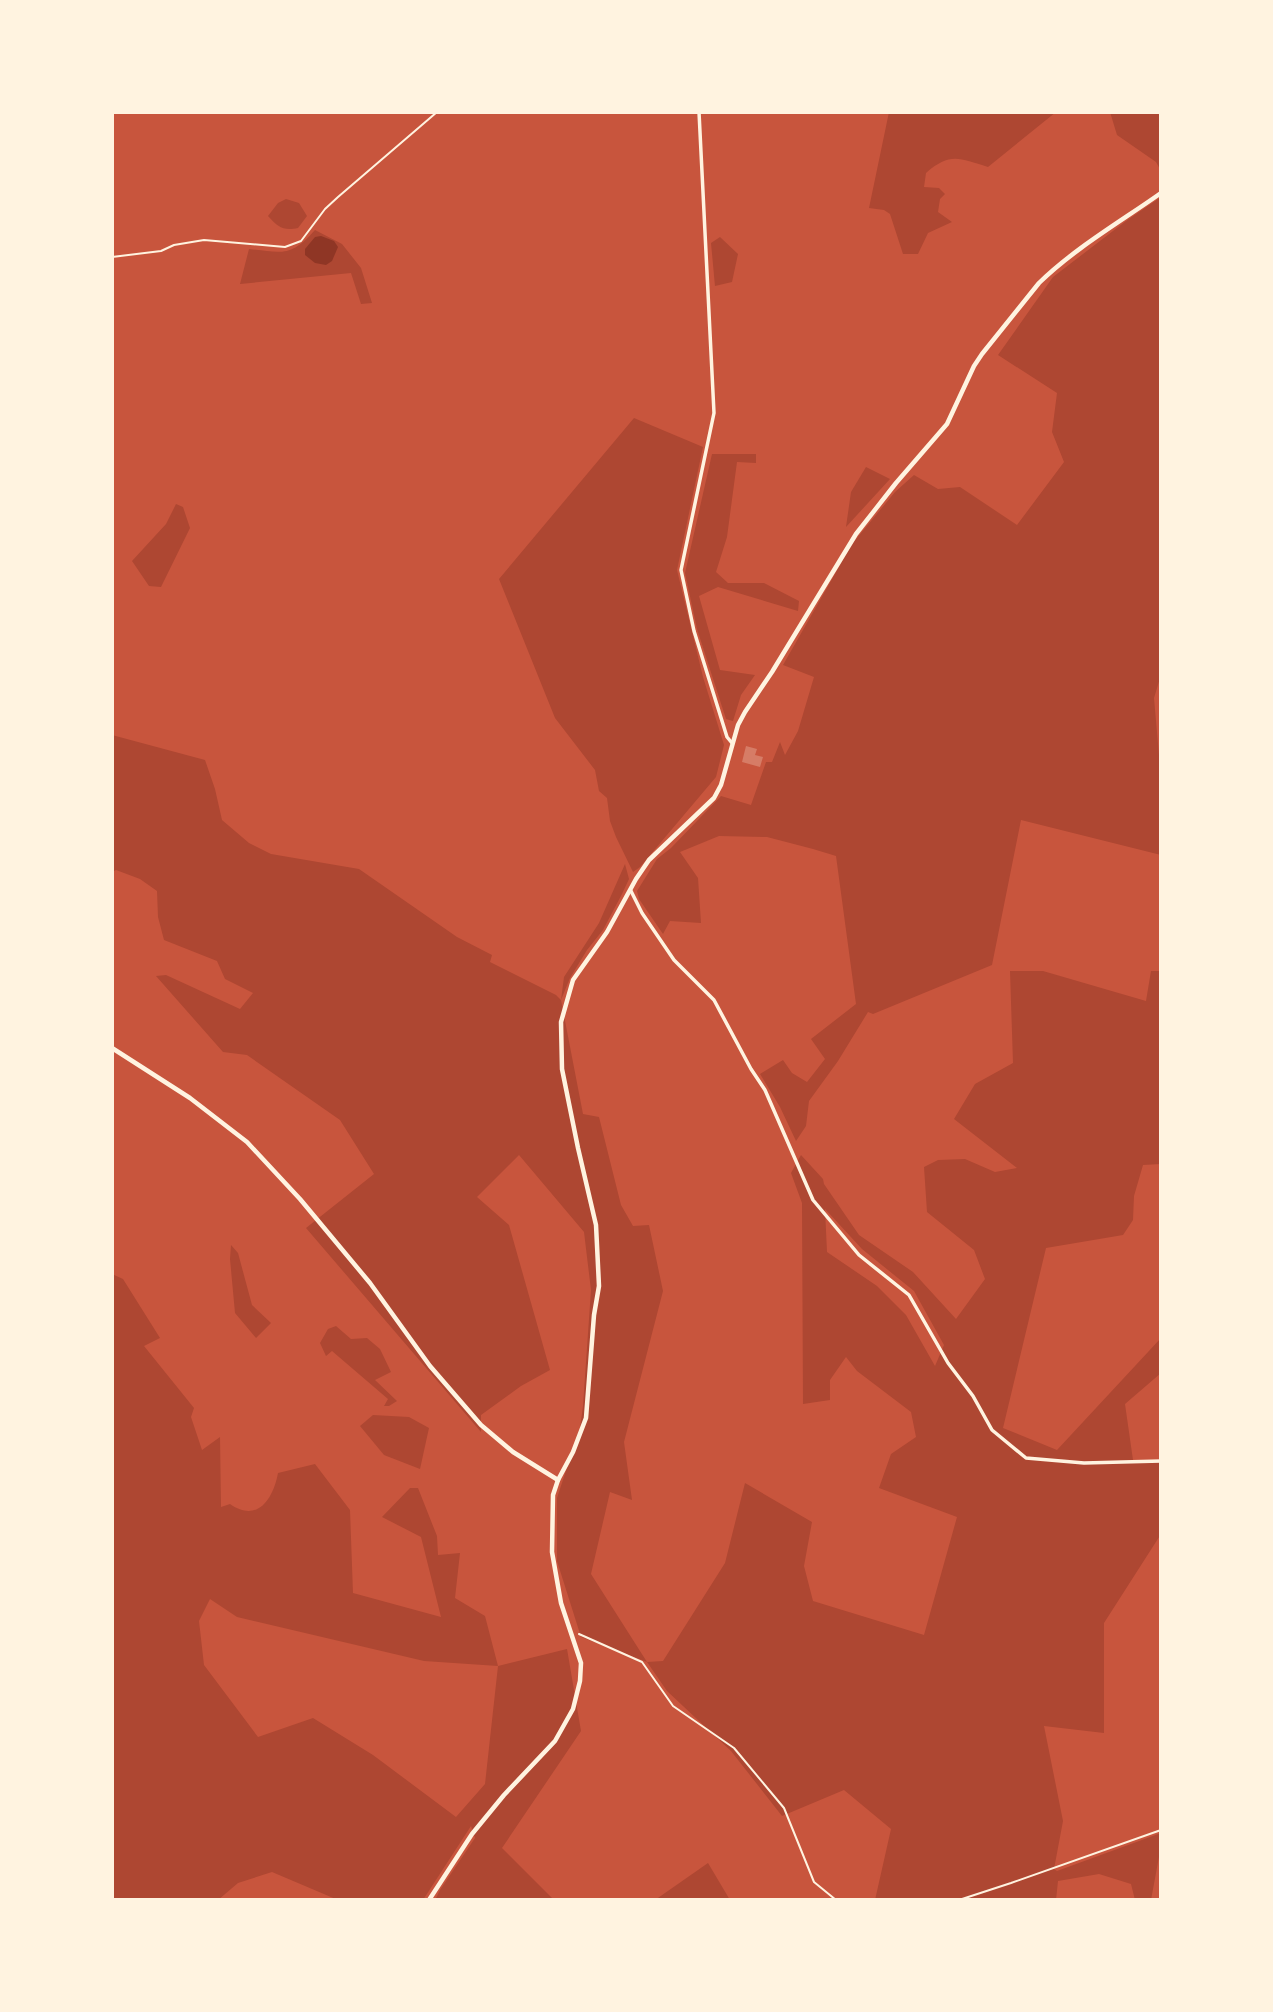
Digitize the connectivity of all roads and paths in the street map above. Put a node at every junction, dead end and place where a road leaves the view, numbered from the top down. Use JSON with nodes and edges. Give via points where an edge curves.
{"nodes":[{"id":1,"x":437,"y":112,"type":"edge"},
{"id":2,"x":699,"y":112,"type":"edge"},
{"id":3,"x":1161,"y":193,"type":"edge"},
{"id":4,"x":112,"y":257,"type":"edge"},
{"id":5,"x":733,"y":743,"type":"junction"},
{"id":6,"x":631,"y":891,"type":"junction"},
{"id":7,"x":112,"y":1048,"type":"edge"},
{"id":8,"x":1161,"y":1461,"type":"edge"},
{"id":9,"x":558,"y":1479,"type":"junction"},
{"id":10,"x":581,"y":1635,"type":"dead end"},
{"id":11,"x":1161,"y":1830,"type":"edge"},
{"id":12,"x":429,"y":1900,"type":"edge"},
{"id":13,"x":836,"y":1900,"type":"edge"},
{"id":14,"x":959,"y":1900,"type":"edge"}],
"edges":[{"from":1,"to":4,"type":"lane","via":[[325,209],[301,241],[285,247],[204,240]]},
{"from":2,"to":5,"type":"street","via":[[714,413],[681,570],[695,631],[727,737]]},
{"from":3,"to":5,"type":"street","via":[[1049,273],[982,354],[947,424],[856,534],[745,712]]},
{"from":5,"to":6,"type":"street","via":[[714,798],[649,860]]},
{"from":6,"to":8,"type":"street","via":[[674,960],[714,1000],[765,1090],[813,1200],[859,1255],[909,1295],[992,1430],[1026,1458],[1084,1463]]},
{"from":6,"to":9,"type":"street","via":[[573,980],[561,1022],[562,1069],[596,1225],[599,1286],[586,1418]]},
{"from":7,"to":9,"type":"street","via":[[190,1098],[247,1142],[370,1283],[430,1366],[481,1425],[513,1452]]},
{"from":9,"to":12,"type":"street","via":[[553,1495],[552,1552],[561,1603],[581,1663],[573,1709],[555,1741],[472,1834]]},
{"from":10,"to":13,"type":"path","via":[[642,1662],[673,1706],[734,1748],[784,1808],[814,1882]]},
{"from":11,"to":14,"type":"lane"}]}
